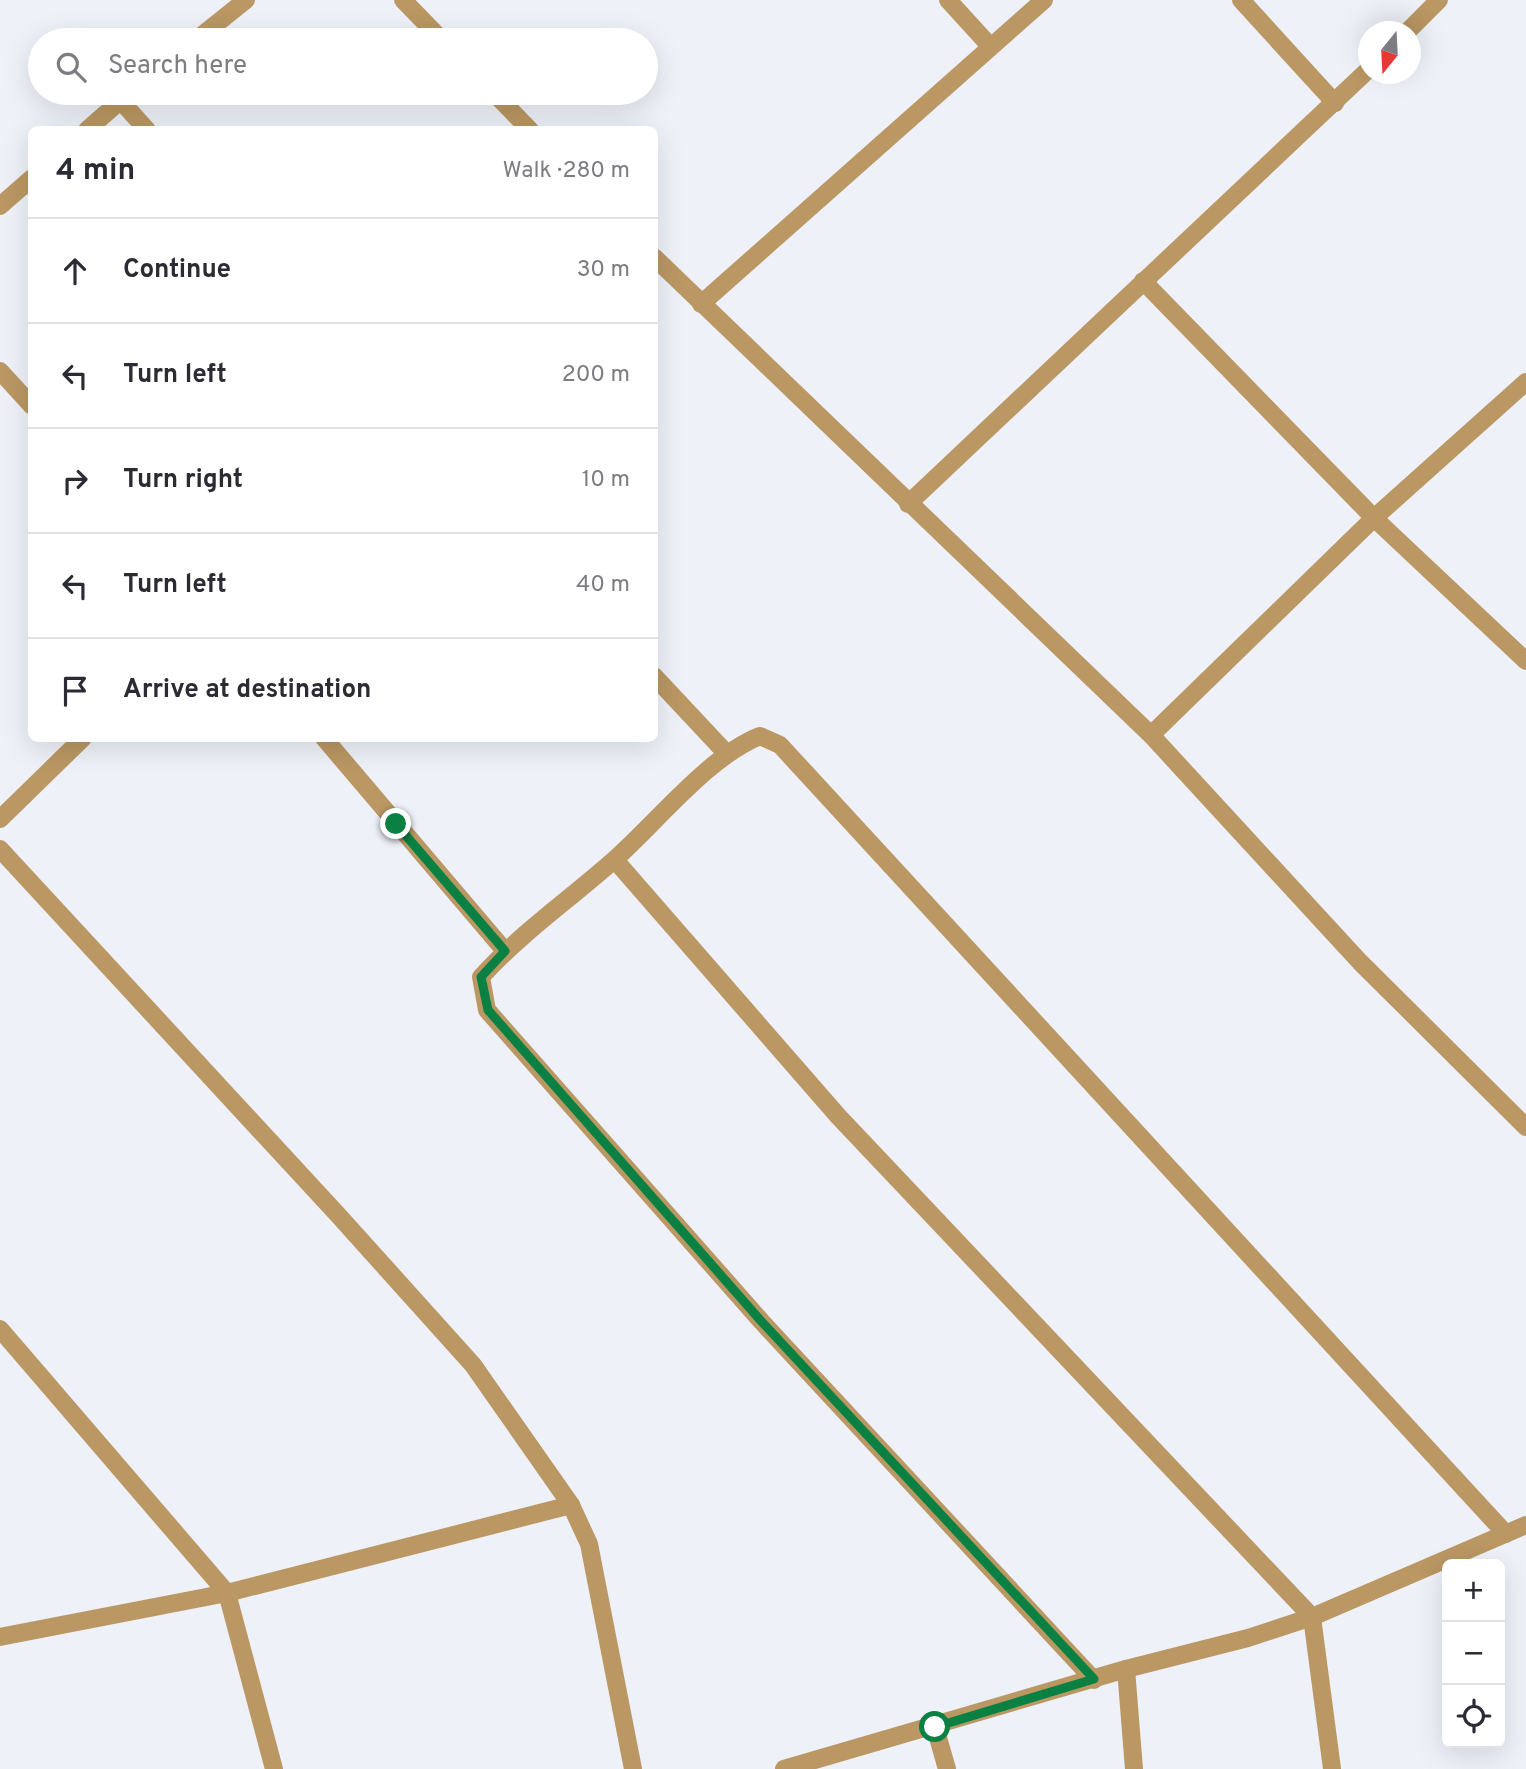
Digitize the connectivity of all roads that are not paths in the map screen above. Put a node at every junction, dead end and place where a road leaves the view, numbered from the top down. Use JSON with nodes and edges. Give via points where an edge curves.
{"nodes":[{"id":1,"x":246,"y":0,"type":"edge"},
{"id":2,"x":403,"y":0,"type":"edge"},
{"id":3,"x":948,"y":0,"type":"edge"},
{"id":4,"x":1044,"y":0,"type":"edge"},
{"id":5,"x":1241,"y":0,"type":"edge"},
{"id":6,"x":1439,"y":0,"type":"edge"},
{"id":7,"x":1418,"y":21,"type":"edge"},
{"id":8,"x":211,"y":28,"type":"edge"},
{"id":9,"x":430,"y":28,"type":"edge"},
{"id":10,"x":990,"y":46,"type":"junction"},
{"id":11,"x":1358,"y":80,"type":"edge"},
{"id":12,"x":1335,"y":103,"type":"junction"},
{"id":13,"x":115,"y":105,"type":"edge"},
{"id":14,"x":131,"y":105,"type":"edge"},
{"id":15,"x":506,"y":105,"type":"edge"},
{"id":16,"x":91,"y":126,"type":"edge"},
{"id":17,"x":144,"y":126,"type":"edge"},
{"id":18,"x":526,"y":126,"type":"edge"},
{"id":19,"x":28,"y":182,"type":"edge"},
{"id":20,"x":0,"y":206,"type":"edge"},
{"id":21,"x":658,"y":261,"type":"edge"},
{"id":22,"x":1143,"y":281,"type":"junction"},
{"id":23,"x":701,"y":304,"type":"junction"},
{"id":24,"x":0,"y":371,"type":"edge"},
{"id":25,"x":1526,"y":382,"type":"edge"},
{"id":26,"x":28,"y":402,"type":"edge"},
{"id":27,"x":908,"y":504,"type":"junction"},
{"id":28,"x":1374,"y":518,"type":"junction"},
{"id":29,"x":1526,"y":661,"type":"edge"},
{"id":30,"x":658,"y":680,"type":"edge"},
{"id":31,"x":1151,"y":736,"type":"junction"},
{"id":32,"x":79,"y":742,"type":"edge"},
{"id":33,"x":327,"y":742,"type":"edge"},
{"id":34,"x":727,"y":754,"type":"junction"},
{"id":35,"x":0,"y":819,"type":"edge"},
{"id":36,"x":0,"y":849,"type":"edge"},
{"id":37,"x":615,"y":860,"type":"junction"},
{"id":38,"x":505,"y":951,"type":"junction"},
{"id":39,"x":1526,"y":1127,"type":"edge"},
{"id":40,"x":0,"y":1329,"type":"edge"},
{"id":41,"x":571,"y":1505,"type":"junction"},
{"id":42,"x":1526,"y":1525,"type":"edge"},
{"id":43,"x":1506,"y":1534,"type":"junction"},
{"id":44,"x":226,"y":1593,"type":"junction"},
{"id":45,"x":1312,"y":1617,"type":"junction"},
{"id":46,"x":0,"y":1637,"type":"edge"},
{"id":47,"x":1126,"y":1669,"type":"junction"},
{"id":48,"x":1094,"y":1679,"type":"junction"},
{"id":49,"x":935,"y":1727,"type":"junction"},
{"id":50,"x":274,"y":1769,"type":"edge"},
{"id":51,"x":633,"y":1769,"type":"edge"},
{"id":52,"x":783,"y":1769,"type":"edge"},
{"id":53,"x":947,"y":1769,"type":"edge"},
{"id":54,"x":1134,"y":1769,"type":"edge"},
{"id":55,"x":1332,"y":1769,"type":"edge"}],
"edges":[{"from":1,"to":8,"type":"street"},
{"from":2,"to":9,"type":"street"},
{"from":3,"to":10,"type":"street"},
{"from":4,"to":10,"type":"street"},
{"from":5,"to":12,"type":"street"},
{"from":6,"to":7,"type":"street"},
{"from":10,"to":23,"type":"street"},
{"from":11,"to":12,"type":"street"},
{"from":12,"to":22,"type":"street"},
{"from":13,"to":16,"type":"street"},
{"from":14,"to":17,"type":"street"},
{"from":15,"to":18,"type":"street"},
{"from":19,"to":20,"type":"street"},
{"from":21,"to":23,"type":"street"},
{"from":22,"to":27,"type":"street"},
{"from":22,"to":28,"type":"street"},
{"from":23,"to":27,"type":"street"},
{"from":24,"to":26,"type":"street"},
{"from":25,"to":28,"type":"street"},
{"from":27,"to":31,"type":"street"},
{"from":28,"to":29,"type":"street"},
{"from":28,"to":31,"type":"street"},
{"from":30,"to":34,"type":"street"},
{"from":31,"to":39,"type":"street","via":[[1360,962]]},
{"from":32,"to":35,"type":"street"},
{"from":33,"to":38,"type":"street"},
{"from":34,"to":37,"type":"street"},
{"from":34,"to":43,"type":"street","via":[[760,736],[780,745]]},
{"from":36,"to":41,"type":"street","via":[[473,1366]]},
{"from":37,"to":38,"type":"street"},
{"from":37,"to":45,"type":"street","via":[[838,1116]]},
{"from":38,"to":48,"type":"street","via":[[481,977],[488,1010],[762,1322]]},
{"from":40,"to":44,"type":"street"},
{"from":41,"to":44,"type":"street"},
{"from":41,"to":51,"type":"street","via":[[589,1544]]},
{"from":42,"to":43,"type":"street"},
{"from":43,"to":45,"type":"street"},
{"from":44,"to":46,"type":"street"},
{"from":44,"to":50,"type":"street"},
{"from":45,"to":47,"type":"street"},
{"from":45,"to":55,"type":"street"},
{"from":47,"to":48,"type":"street"},
{"from":47,"to":54,"type":"street"},
{"from":48,"to":49,"type":"street"},
{"from":49,"to":52,"type":"street"},
{"from":49,"to":53,"type":"street"}]}
